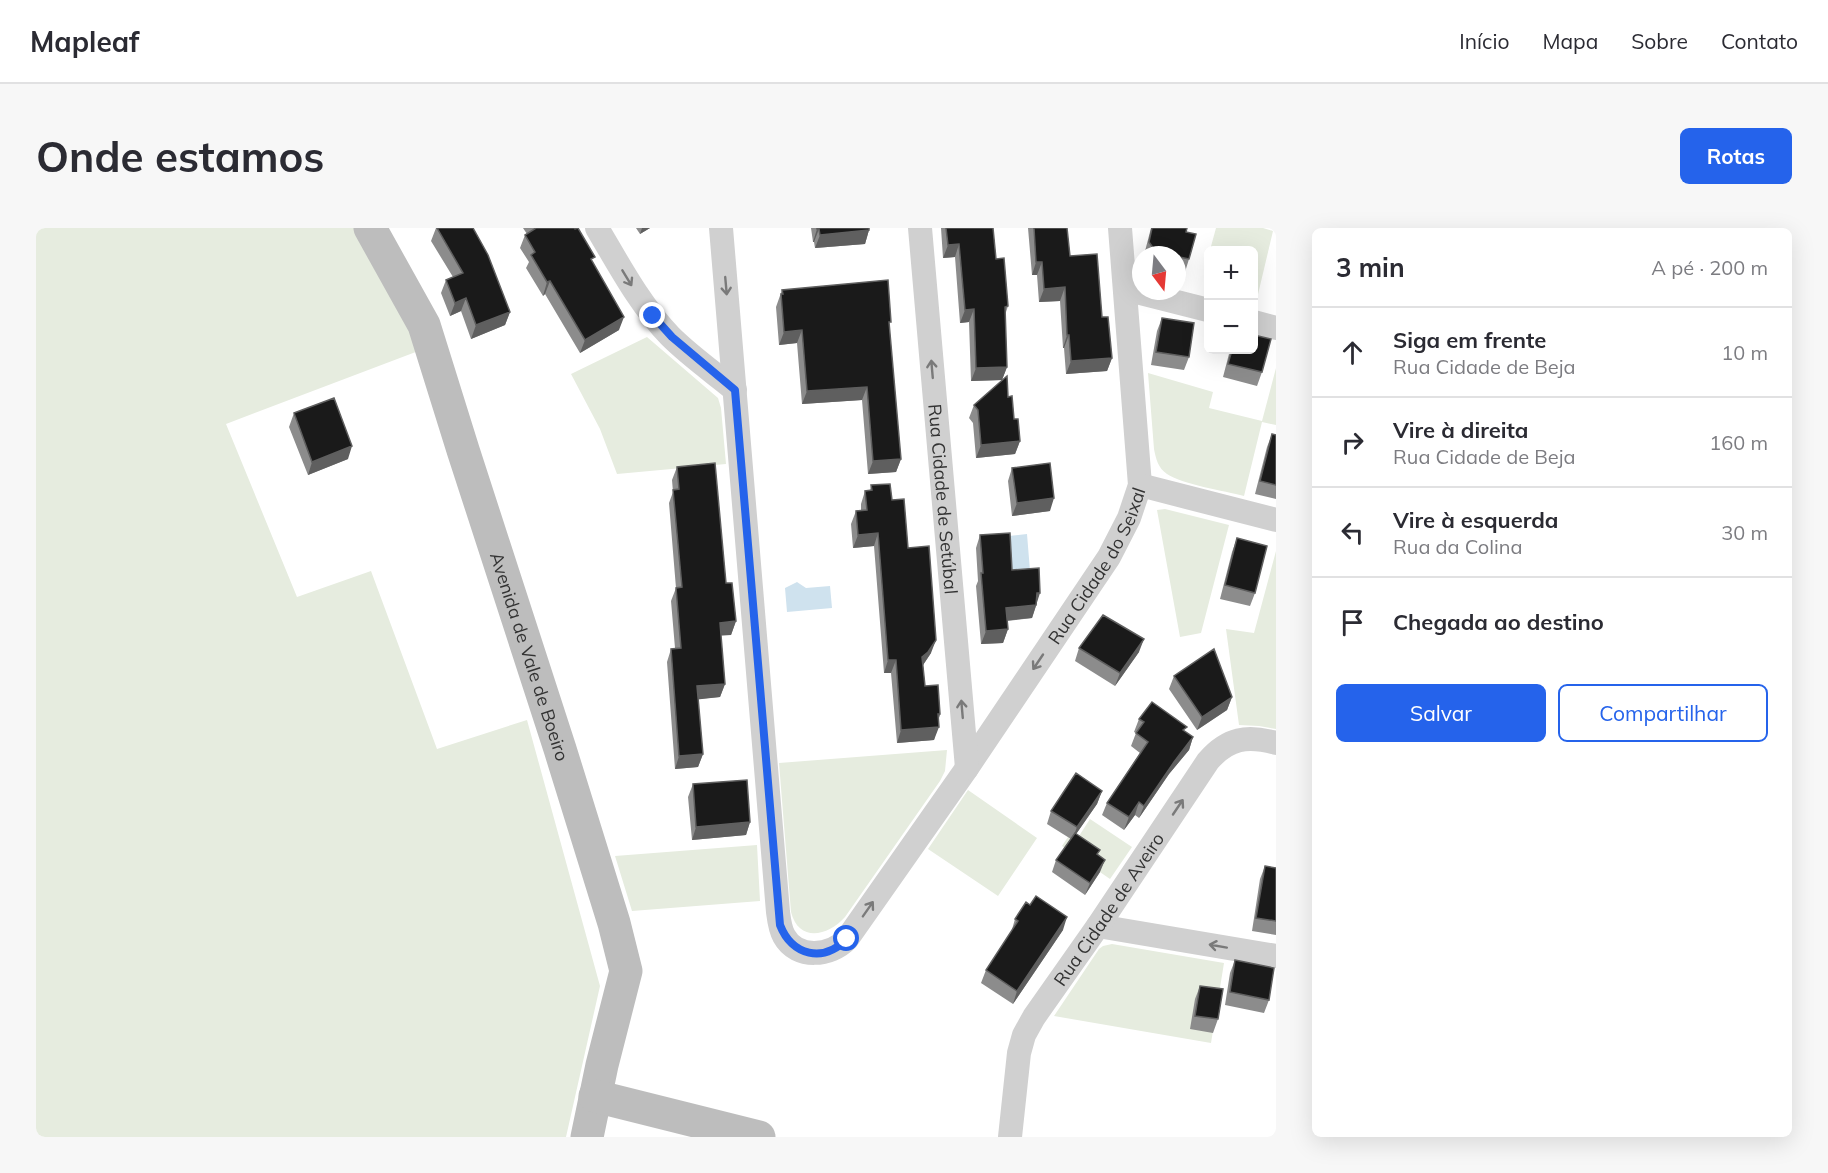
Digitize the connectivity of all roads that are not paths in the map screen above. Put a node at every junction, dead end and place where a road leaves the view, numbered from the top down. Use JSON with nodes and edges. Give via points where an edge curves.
{"nodes":[{"id":1,"x":370,"y":228,"type":"edge"},
{"id":2,"x":597,"y":228,"type":"edge"},
{"id":3,"x":721,"y":228,"type":"edge"},
{"id":4,"x":920,"y":228,"type":"edge"},
{"id":5,"x":1120,"y":228,"type":"edge"},
{"id":6,"x":1125,"y":289,"type":"junction"},
{"id":7,"x":1204,"y":309,"type":"edge"},
{"id":8,"x":1258,"y":323,"type":"edge"},
{"id":9,"x":1276,"y":328,"type":"edge"},
{"id":10,"x":735,"y":390,"type":"junction"},
{"id":11,"x":1140,"y":485,"type":"junction"},
{"id":12,"x":1276,"y":520,"type":"edge"},
{"id":13,"x":1276,"y":743,"type":"edge"},
{"id":14,"x":967,"y":768,"type":"junction"},
{"id":15,"x":1098,"y":926,"type":"junction"},
{"id":16,"x":1276,"y":956,"type":"edge"},
{"id":17,"x":595,"y":1096,"type":"junction"},
{"id":18,"x":586,"y":1137,"type":"edge"},
{"id":19,"x":759,"y":1137,"type":"edge"},
{"id":20,"x":1010,"y":1137,"type":"edge"}],
"edges":[{"from":1,"to":17,"type":"street","name":"Avenida de Vale de Boeiro","via":[[424,325],[614,923],[626,971]]},
{"from":2,"to":10,"type":"street","one_way":true,"via":[[653,316]]},
{"from":3,"to":10,"type":"street","name":"Rua Cidade do Seixal","one_way":true},
{"from":14,"to":4,"type":"street","name":"Rua Cidade de Setúbal","one_way":true},
{"from":5,"to":6,"type":"street","name":"Rua Cidade do Seixal"},
{"from":6,"to":7,"type":"street"},
{"from":6,"to":11,"type":"street","name":"Rua Cidade do Seixal"},
{"from":8,"to":9,"type":"street"},
{"from":10,"to":14,"type":"street","name":"Rua Cidade do Seixal","one_way":true,"via":[[778,912],[785,937],[796,948],[811,953],[839,947]]},
{"from":11,"to":12,"type":"street"},
{"from":11,"to":14,"type":"street","name":"Rua Cidade do Seixal","one_way":true,"via":[[1109,557]]},
{"from":15,"to":13,"type":"street","name":"Rua Cidade de Aveiro","one_way":true,"via":[[1218,750],[1249,739]]},
{"from":16,"to":15,"type":"street","one_way":true},
{"from":15,"to":20,"type":"street","name":"Rua Cidade de Aveiro","via":[[1024,1035]]},
{"from":17,"to":18,"type":"street","name":"Avenida de Vale de Boeiro"},
{"from":17,"to":19,"type":"street"}]}
